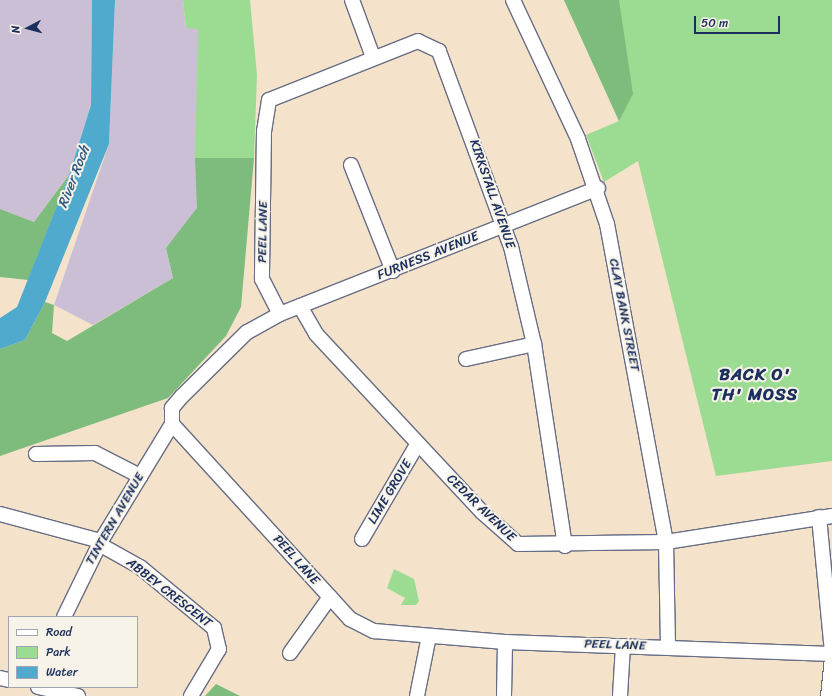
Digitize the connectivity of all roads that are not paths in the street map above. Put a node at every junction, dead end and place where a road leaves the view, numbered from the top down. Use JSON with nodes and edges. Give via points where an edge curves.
{"nodes":[{"id":1,"x":352,"y":0,"type":"edge"},
{"id":2,"x":513,"y":0,"type":"edge"},
{"id":3,"x":373,"y":57,"type":"junction"},
{"id":4,"x":269,"y":100,"type":"joint"},
{"id":5,"x":351,"y":164,"type":"dead end"},
{"id":6,"x":598,"y":188,"type":"junction"},
{"id":7,"x":505,"y":225,"type":"junction"},
{"id":8,"x":393,"y":271,"type":"junction"},
{"id":9,"x":300,"y":306,"type":"junction"},
{"id":10,"x":280,"y":314,"type":"junction"},
{"id":11,"x":534,"y":344,"type":"junction"},
{"id":12,"x":466,"y":359,"type":"dead end"},
{"id":13,"x":172,"y":424,"type":"junction"},
{"id":14,"x":417,"y":445,"type":"junction"},
{"id":15,"x":36,"y":454,"type":"dead end"},
{"id":16,"x":140,"y":476,"type":"junction"},
{"id":17,"x":0,"y":514,"type":"edge"},
{"id":18,"x":826,"y":517,"type":"edge"},
{"id":19,"x":362,"y":539,"type":"dead end"},
{"id":20,"x":666,"y":542,"type":"junction"},
{"id":21,"x":100,"y":543,"type":"junction"},
{"id":22,"x":565,"y":546,"type":"junction"},
{"id":23,"x":330,"y":597,"type":"junction"},
{"id":24,"x":64,"y":616,"type":"edge"},
{"id":25,"x":429,"y":636,"type":"junction"},
{"id":26,"x":505,"y":642,"type":"junction"},
{"id":27,"x":623,"y":646,"type":"junction"},
{"id":28,"x":668,"y":647,"type":"junction"},
{"id":29,"x":832,"y":651,"type":"edge"},
{"id":30,"x":290,"y":653,"type":"dead end"},
{"id":31,"x":832,"y":654,"type":"edge"},
{"id":32,"x":832,"y":658,"type":"edge"},
{"id":33,"x":42,"y":688,"type":"edge"},
{"id":34,"x":78,"y":696,"type":"edge"},
{"id":35,"x":191,"y":696,"type":"edge"},
{"id":36,"x":417,"y":696,"type":"edge"},
{"id":37,"x":504,"y":696,"type":"edge"},
{"id":38,"x":620,"y":696,"type":"edge"},
{"id":39,"x":828,"y":696,"type":"edge"}],
"edges":[{"from":1,"to":3,"type":"street"},
{"from":2,"to":6,"type":"street","name":"CLAY BANK STREET"},
{"from":3,"to":4,"type":"street","name":"KIRKSTALL AVENUE"},
{"from":3,"to":7,"type":"street","name":"KIRKSTALL AVENUE","via":[[418,41],[439,52]]},
{"from":4,"to":10,"type":"street","name":"PEEL LANE","via":[[264,132],[262,279]]},
{"from":5,"to":8,"type":"street"},
{"from":6,"to":7,"type":"street","name":"FURNESS AVENUE"},
{"from":6,"to":20,"type":"street","name":"CLAY BANK STREET"},
{"from":7,"to":8,"type":"street","name":"FURNESS AVENUE"},
{"from":7,"to":11,"type":"street","name":"KIRKSTALL AVENUE"},
{"from":8,"to":9,"type":"street","name":"FURNESS AVENUE"},
{"from":9,"to":10,"type":"street","name":"FURNESS AVENUE"},
{"from":9,"to":14,"type":"street","name":"CEDAR AVENUE","via":[[316,334]]},
{"from":10,"to":13,"type":"street","via":[[247,332],[182,396],[172,408]]},
{"from":11,"to":12,"type":"street"},
{"from":11,"to":22,"type":"street","name":"KIRKSTALL AVENUE"},
{"from":13,"to":16,"type":"street","name":"TINTERN AVENUE"},
{"from":13,"to":23,"type":"street","name":"PEEL LANE"},
{"from":14,"to":19,"type":"street","name":"LIME GROVE"},
{"from":14,"to":22,"type":"street","name":"CEDAR AVENUE","via":[[518,544]]},
{"from":15,"to":16,"type":"street","via":[[95,453]]},
{"from":16,"to":21,"type":"street","name":"TINTERN AVENUE"},
{"from":17,"to":21,"type":"street","name":"ABBEY CRESCENT"},
{"from":18,"to":20,"type":"street","name":"CEDAR AVENUE"},
{"from":18,"to":29,"type":"street"},
{"from":20,"to":22,"type":"street","name":"CEDAR AVENUE"},
{"from":20,"to":28,"type":"street","name":"CLAY BANK STREET"},
{"from":21,"to":24,"type":"street","name":"TINTERN AVENUE"},
{"from":21,"to":35,"type":"street","name":"ABBEY CRESCENT","via":[[140,567],[214,628],[219,649]]},
{"from":23,"to":25,"type":"street","name":"PEEL LANE","via":[[350,619],[374,631]]},
{"from":23,"to":30,"type":"street"},
{"from":25,"to":26,"type":"street","name":"PEEL LANE"},
{"from":25,"to":36,"type":"street"},
{"from":26,"to":27,"type":"street","name":"PEEL LANE"},
{"from":26,"to":37,"type":"street"},
{"from":27,"to":28,"type":"street","name":"PEEL LANE"},
{"from":27,"to":38,"type":"street"},
{"from":28,"to":31,"type":"street","name":"PEEL LANE"},
{"from":32,"to":39,"type":"street"},
{"from":33,"to":34,"type":"street"}]}
